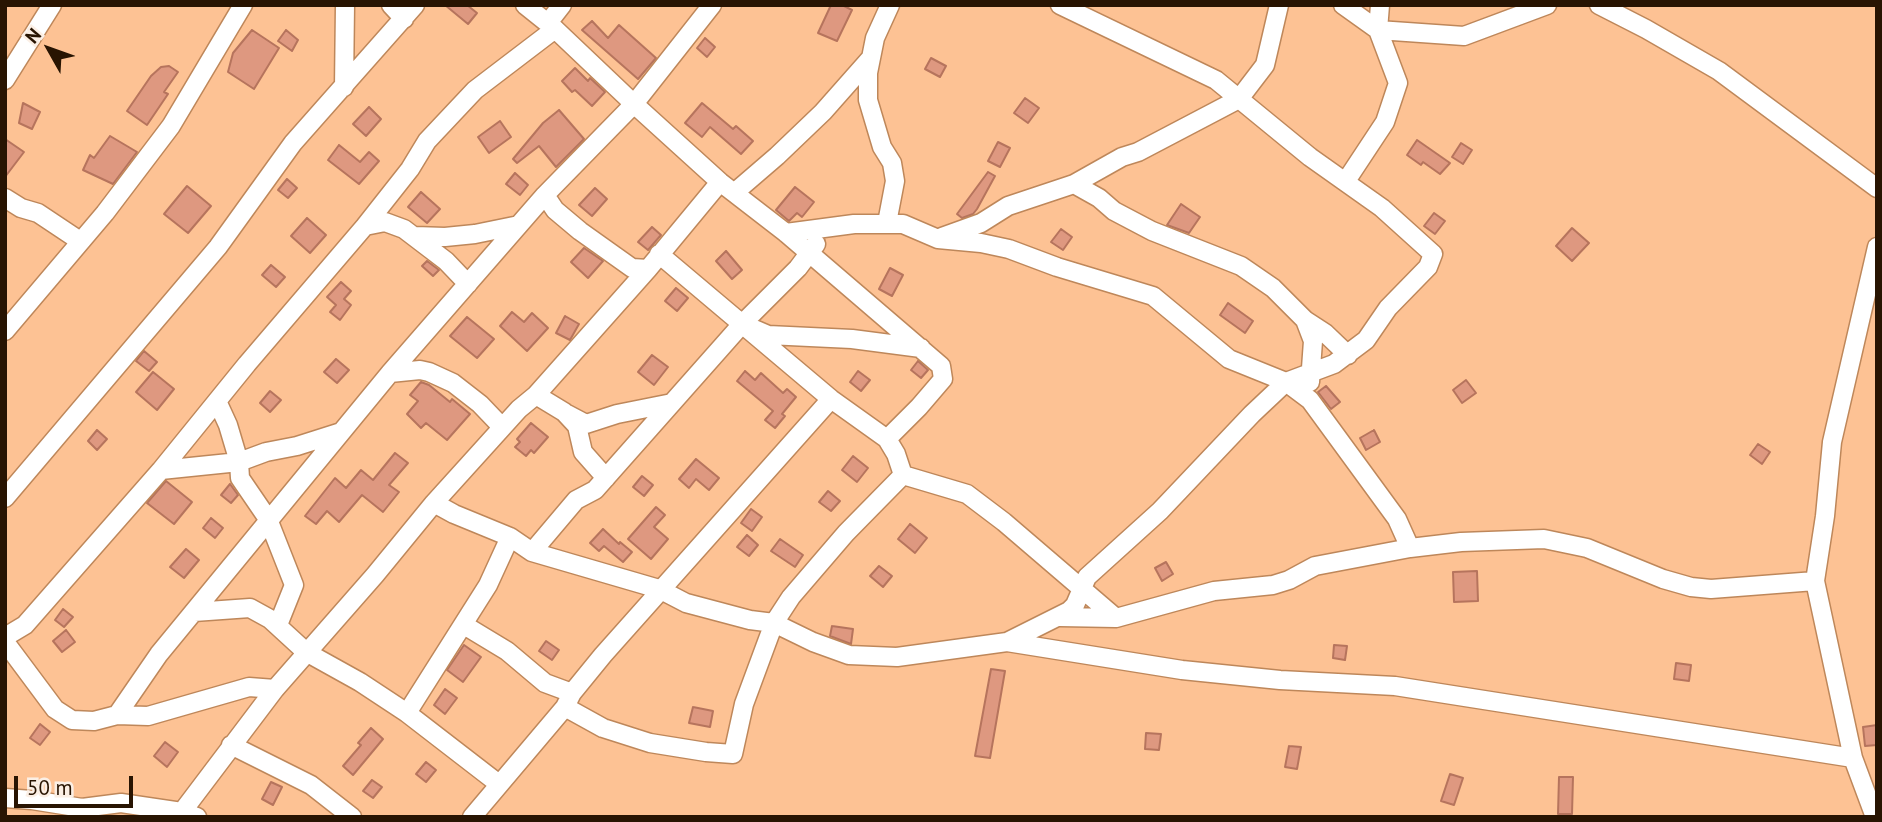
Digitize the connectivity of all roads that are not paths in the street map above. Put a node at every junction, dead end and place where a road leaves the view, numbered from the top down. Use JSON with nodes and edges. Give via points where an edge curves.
{"nodes":[{"id":1,"x":52,"y":5,"type":"edge"},
{"id":2,"x":243,"y":5,"type":"edge"},
{"id":3,"x":345,"y":5,"type":"edge"},
{"id":4,"x":391,"y":5,"type":"edge"},
{"id":5,"x":525,"y":5,"type":"edge"},
{"id":6,"x":562,"y":5,"type":"edge"},
{"id":7,"x":712,"y":5,"type":"edge"},
{"id":8,"x":890,"y":5,"type":"edge"},
{"id":9,"x":1060,"y":5,"type":"edge"},
{"id":10,"x":1279,"y":5,"type":"edge"},
{"id":11,"x":1343,"y":5,"type":"edge"},
{"id":12,"x":1381,"y":5,"type":"edge"},
{"id":13,"x":1546,"y":5,"type":"edge"},
{"id":14,"x":1598,"y":5,"type":"edge"},
{"id":15,"x":409,"y":12,"type":"edge"},
{"id":16,"x":552,"y":26,"type":"junction"},
{"id":17,"x":1378,"y":30,"type":"junction"},
{"id":18,"x":871,"y":57,"type":"junction"},
{"id":19,"x":5,"y":80,"type":"edge"},
{"id":20,"x":344,"y":87,"type":"junction"},
{"id":21,"x":1239,"y":99,"type":"junction"},
{"id":22,"x":634,"y":104,"type":"junction"},
{"id":23,"x":1346,"y":181,"type":"junction"},
{"id":24,"x":1074,"y":184,"type":"junction"},
{"id":25,"x":727,"y":187,"type":"junction"},
{"id":26,"x":1877,"y":188,"type":"edge"},
{"id":27,"x":545,"y":195,"type":"junction"},
{"id":28,"x":5,"y":198,"type":"edge"},
{"id":29,"x":887,"y":223,"type":"junction"},
{"id":30,"x":519,"y":225,"type":"junction"},
{"id":31,"x":365,"y":226,"type":"junction"},
{"id":32,"x":827,"y":228,"type":"junction"},
{"id":33,"x":786,"y":233,"type":"junction"},
{"id":34,"x":415,"y":236,"type":"junction"},
{"id":35,"x":938,"y":239,"type":"junction"},
{"id":36,"x":80,"y":241,"type":"junction"},
{"id":37,"x":1877,"y":247,"type":"edge"},
{"id":38,"x":809,"y":254,"type":"junction"},
{"id":39,"x":654,"y":261,"type":"junction"},
{"id":40,"x":468,"y":284,"type":"junction"},
{"id":41,"x":1305,"y":320,"type":"junction"},
{"id":42,"x":741,"y":324,"type":"junction"},
{"id":43,"x":5,"y":331,"type":"edge"},
{"id":44,"x":921,"y":348,"type":"junction"},
{"id":45,"x":1348,"y":355,"type":"junction"},
{"id":46,"x":390,"y":373,"type":"junction"},
{"id":47,"x":1309,"y":373,"type":"junction"},
{"id":48,"x":1286,"y":382,"type":"junction"},
{"id":49,"x":536,"y":395,"type":"junction"},
{"id":50,"x":831,"y":399,"type":"junction"},
{"id":51,"x":1310,"y":400,"type":"junction"},
{"id":52,"x":217,"y":401,"type":"junction"},
{"id":53,"x":672,"y":403,"type":"junction"},
{"id":54,"x":564,"y":412,"type":"junction"},
{"id":55,"x":502,"y":427,"type":"junction"},
{"id":56,"x":341,"y":432,"type":"junction"},
{"id":57,"x":887,"y":439,"type":"junction"},
{"id":58,"x":239,"y":462,"type":"junction"},
{"id":59,"x":161,"y":470,"type":"junction"},
{"id":60,"x":903,"y":475,"type":"junction"},
{"id":61,"x":606,"y":478,"type":"junction"},
{"id":62,"x":5,"y":498,"type":"edge"},
{"id":63,"x":434,"y":503,"type":"junction"},
{"id":64,"x":268,"y":519,"type":"junction"},
{"id":65,"x":510,"y":537,"type":"junction"},
{"id":66,"x":1410,"y":548,"type":"junction"},
{"id":67,"x":532,"y":552,"type":"junction"},
{"id":68,"x":1815,"y":581,"type":"junction"},
{"id":69,"x":1081,"y":587,"type":"junction"},
{"id":70,"x":659,"y":589,"type":"junction"},
{"id":71,"x":194,"y":612,"type":"junction"},
{"id":72,"x":1058,"y":617,"type":"junction"},
{"id":73,"x":1116,"y":618,"type":"junction"},
{"id":74,"x":774,"y":622,"type":"junction"},
{"id":75,"x":278,"y":625,"type":"junction"},
{"id":76,"x":464,"y":625,"type":"junction"},
{"id":77,"x":5,"y":639,"type":"edge"},
{"id":78,"x":1007,"y":642,"type":"junction"},
{"id":79,"x":306,"y":652,"type":"junction"},
{"id":80,"x":275,"y":689,"type":"junction"},
{"id":81,"x":569,"y":700,"type":"junction"},
{"id":82,"x":407,"y":713,"type":"junction"},
{"id":83,"x":117,"y":715,"type":"junction"},
{"id":84,"x":231,"y":745,"type":"junction"},
{"id":85,"x":1853,"y":758,"type":"junction"},
{"id":86,"x":499,"y":784,"type":"junction"},
{"id":87,"x":5,"y":798,"type":"edge"},
{"id":88,"x":189,"y":814,"type":"edge"},
{"id":89,"x":352,"y":817,"type":"edge"},
{"id":90,"x":472,"y":817,"type":"edge"},
{"id":91,"x":1875,"y":817,"type":"edge"}],
"edges":[{"from":1,"to":19,"type":"street"},
{"from":2,"to":36,"type":"street","via":[[171,126]]},
{"from":3,"to":20,"type":"street"},
{"from":4,"to":15,"type":"street"},
{"from":5,"to":16,"type":"street"},
{"from":6,"to":16,"type":"street"},
{"from":7,"to":22,"type":"street"},
{"from":8,"to":18,"type":"street"},
{"from":9,"to":21,"type":"street","via":[[1216,80]]},
{"from":10,"to":21,"type":"street","via":[[1265,65]]},
{"from":11,"to":17,"type":"street"},
{"from":12,"to":17,"type":"street"},
{"from":13,"to":17,"type":"street","via":[[1464,36]]},
{"from":14,"to":26,"type":"street","via":[[1719,71]]},
{"from":15,"to":20,"type":"street"},
{"from":16,"to":22,"type":"street"},
{"from":16,"to":31,"type":"street","via":[[475,90],[427,141]]},
{"from":17,"to":23,"type":"street","via":[[1398,83],[1385,122]]},
{"from":18,"to":25,"type":"street","via":[[778,156]]},
{"from":18,"to":29,"type":"street","via":[[868,100],[895,181]]},
{"from":20,"to":62,"type":"street","via":[[293,144],[218,247]]},
{"from":21,"to":23,"type":"street"},
{"from":21,"to":24,"type":"street"},
{"from":22,"to":25,"type":"street"},
{"from":22,"to":27,"type":"street"},
{"from":23,"to":45,"type":"street","via":[[1433,254],[1428,267]]},
{"from":24,"to":35,"type":"street","via":[[1008,206],[981,223]]},
{"from":24,"to":41,"type":"street","via":[[1152,231],[1241,266],[1273,288]]},
{"from":25,"to":33,"type":"street"},
{"from":25,"to":39,"type":"street"},
{"from":27,"to":30,"type":"street"},
{"from":27,"to":39,"type":"street","via":[[580,231],[632,268]]},
{"from":28,"to":36,"type":"street"},
{"from":29,"to":32,"type":"street"},
{"from":29,"to":35,"type":"street","via":[[903,223]]},
{"from":30,"to":34,"type":"street","via":[[465,235]]},
{"from":30,"to":40,"type":"street"},
{"from":31,"to":34,"type":"street","via":[[385,222]]},
{"from":31,"to":52,"type":"street"},
{"from":32,"to":33,"type":"street"},
{"from":32,"to":38,"type":"street"},
{"from":33,"to":38,"type":"street"},
{"from":34,"to":40,"type":"street"},
{"from":35,"to":48,"type":"street","via":[[1009,249],[1153,296],[1229,359]]},
{"from":36,"to":43,"type":"street"},
{"from":37,"to":68,"type":"street","via":[[1832,442]]},
{"from":38,"to":42,"type":"street"},
{"from":38,"to":44,"type":"street"},
{"from":39,"to":42,"type":"street"},
{"from":39,"to":49,"type":"street"},
{"from":40,"to":46,"type":"street"},
{"from":41,"to":45,"type":"street"},
{"from":41,"to":47,"type":"street","via":[[1313,341]]},
{"from":42,"to":44,"type":"street","via":[[768,335]]},
{"from":42,"to":50,"type":"street"},
{"from":42,"to":53,"type":"street"},
{"from":44,"to":57,"type":"street","via":[[941,366],[943,379]]},
{"from":45,"to":47,"type":"street"},
{"from":46,"to":55,"type":"street","via":[[420,370],[453,383]]},
{"from":46,"to":56,"type":"street"},
{"from":47,"to":48,"type":"street"},
{"from":47,"to":51,"type":"street"},
{"from":48,"to":51,"type":"street"},
{"from":48,"to":69,"type":"street"},
{"from":49,"to":54,"type":"street"},
{"from":49,"to":55,"type":"street"},
{"from":50,"to":57,"type":"street"},
{"from":50,"to":70,"type":"street"},
{"from":51,"to":66,"type":"street","via":[[1390,509]]},
{"from":52,"to":58,"type":"street"},
{"from":52,"to":59,"type":"street"},
{"from":53,"to":54,"type":"street","via":[[586,424]]},
{"from":53,"to":61,"type":"street"},
{"from":54,"to":61,"type":"street","via":[[577,426],[583,452]]},
{"from":55,"to":63,"type":"street"},
{"from":56,"to":58,"type":"street"},
{"from":56,"to":64,"type":"street"},
{"from":57,"to":60,"type":"street"},
{"from":58,"to":59,"type":"street"},
{"from":58,"to":64,"type":"street","via":[[240,478]]},
{"from":59,"to":77,"type":"street","via":[[41,608]]},
{"from":60,"to":69,"type":"street","via":[[967,494]]},
{"from":60,"to":74,"type":"street","via":[[838,542]]},
{"from":61,"to":67,"type":"street","via":[[576,500]]},
{"from":63,"to":65,"type":"street"},
{"from":63,"to":79,"type":"street"},
{"from":64,"to":71,"type":"street"},
{"from":64,"to":75,"type":"street","via":[[294,585]]},
{"from":65,"to":67,"type":"street"},
{"from":65,"to":76,"type":"street"},
{"from":66,"to":68,"type":"street","via":[[1544,539],[1587,548],[1691,587]]},
{"from":66,"to":73,"type":"street","via":[[1315,566],[1273,585],[1214,591]]},
{"from":67,"to":70,"type":"street"},
{"from":68,"to":85,"type":"street"},
{"from":69,"to":72,"type":"street","via":[[1075,605]]},
{"from":69,"to":73,"type":"street"},
{"from":70,"to":74,"type":"street","via":[[686,603]]},
{"from":70,"to":81,"type":"street"},
{"from":71,"to":75,"type":"street","via":[[250,608]]},
{"from":71,"to":83,"type":"street"},
{"from":72,"to":73,"type":"street"},
{"from":72,"to":78,"type":"street"},
{"from":74,"to":78,"type":"street","via":[[849,655],[868,657]]},
{"from":74,"to":81,"type":"street","via":[[744,704],[733,754],[650,743],[603,728]]},
{"from":75,"to":79,"type":"street"},
{"from":76,"to":81,"type":"street","via":[[507,651]]},
{"from":76,"to":82,"type":"street"},
{"from":77,"to":83,"type":"street","via":[[55,709],[72,720]]},
{"from":78,"to":85,"type":"street","via":[[1182,670],[1395,686]]},
{"from":79,"to":80,"type":"street"},
{"from":79,"to":82,"type":"street"},
{"from":80,"to":83,"type":"street","via":[[249,687],[148,716]]},
{"from":80,"to":84,"type":"street"},
{"from":81,"to":86,"type":"street"},
{"from":82,"to":86,"type":"street"},
{"from":84,"to":88,"type":"street"},
{"from":84,"to":89,"type":"street","via":[[311,785]]},
{"from":85,"to":91,"type":"street"},
{"from":86,"to":90,"type":"street"},
{"from":87,"to":88,"type":"street","via":[[82,808],[121,803]]}]}
